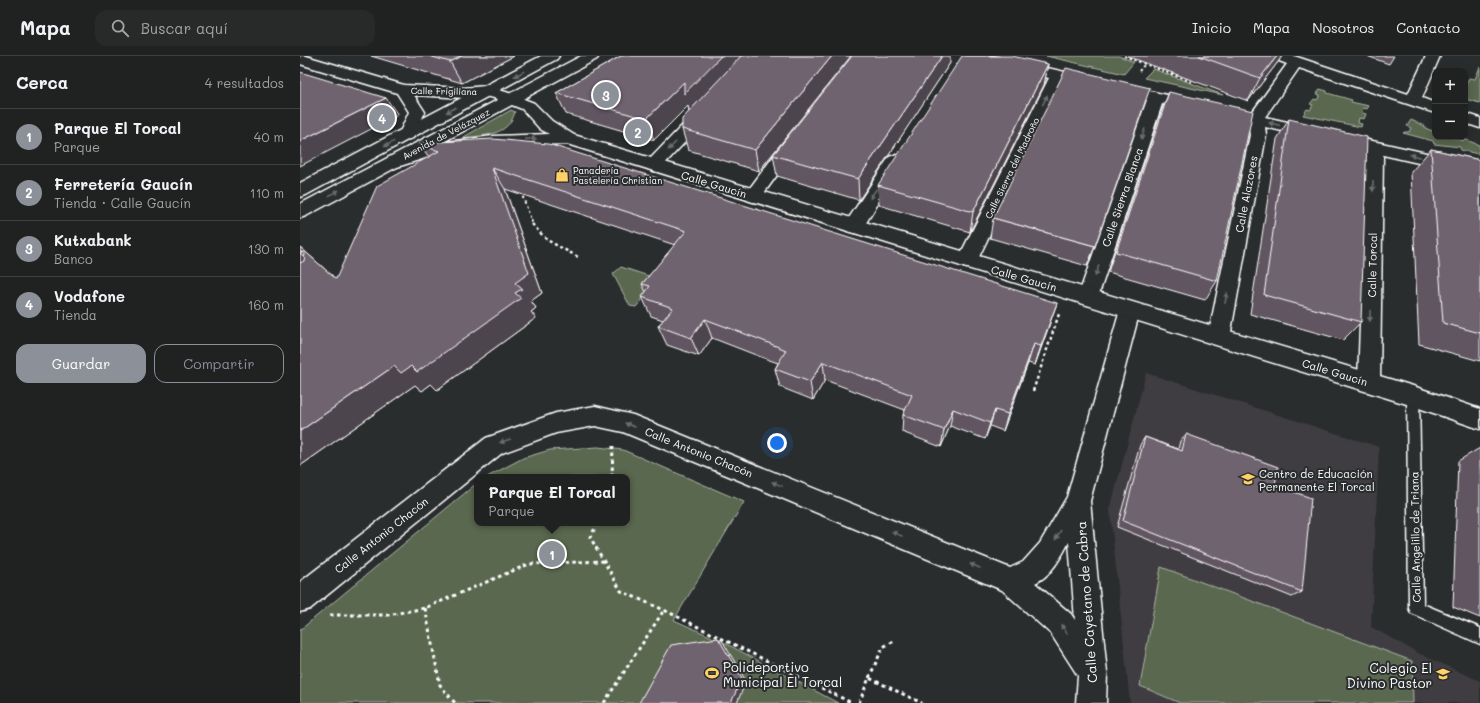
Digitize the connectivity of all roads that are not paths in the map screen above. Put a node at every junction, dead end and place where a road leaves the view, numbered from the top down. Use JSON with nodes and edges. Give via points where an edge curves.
{"nodes":[{"id":1,"x":552,"y":56,"type":"edge"},
{"id":2,"x":592,"y":56,"type":"edge"},
{"id":3,"x":974,"y":56,"type":"edge"},
{"id":4,"x":1279,"y":56,"type":"edge"},
{"id":5,"x":1433,"y":56,"type":"edge"},
{"id":6,"x":300,"y":59,"type":"edge"},
{"id":7,"x":1296,"y":62,"type":"junction"},
{"id":8,"x":1058,"y":75,"type":"junction"},
{"id":9,"x":403,"y":90,"type":"junction"},
{"id":10,"x":485,"y":91,"type":"junction"},
{"id":11,"x":1156,"y":98,"type":"junction"},
{"id":12,"x":511,"y":99,"type":"junction"},
{"id":13,"x":714,"y":101,"type":"edge"},
{"id":14,"x":1412,"y":101,"type":"junction"},
{"id":15,"x":1432,"y":107,"type":"edge"},
{"id":16,"x":523,"y":117,"type":"junction"},
{"id":17,"x":1468,"y":119,"type":"edge"},
{"id":18,"x":1255,"y":120,"type":"junction"},
{"id":19,"x":1480,"y":124,"type":"edge"},
{"id":20,"x":802,"y":131,"type":"edge"},
{"id":21,"x":407,"y":134,"type":"junction"},
{"id":22,"x":568,"y":139,"type":"junction"},
{"id":23,"x":493,"y":141,"type":"junction"},
{"id":24,"x":1375,"y":147,"type":"junction"},
{"id":25,"x":902,"y":150,"type":"edge"},
{"id":26,"x":388,"y":164,"type":"junction"},
{"id":27,"x":654,"y":165,"type":"junction"},
{"id":28,"x":1480,"y":172,"type":"edge"},
{"id":29,"x":300,"y":191,"type":"edge"},
{"id":30,"x":753,"y":196,"type":"junction"},
{"id":31,"x":300,"y":212,"type":"edge"},
{"id":32,"x":854,"y":226,"type":"junction"},
{"id":33,"x":967,"y":261,"type":"junction"},
{"id":34,"x":1088,"y":297,"type":"junction"},
{"id":35,"x":1130,"y":310,"type":"junction"},
{"id":36,"x":1219,"y":337,"type":"junction"},
{"id":37,"x":1369,"y":382,"type":"junction"},
{"id":38,"x":1413,"y":396,"type":"junction"},
{"id":39,"x":1480,"y":419,"type":"edge"},
{"id":40,"x":1078,"y":501,"type":"junction"},
{"id":41,"x":1011,"y":581,"type":"junction"},
{"id":42,"x":302,"y":597,"type":"edge"},
{"id":43,"x":1480,"y":636,"type":"edge"},
{"id":44,"x":1093,"y":674,"type":"junction"},
{"id":45,"x":1091,"y":703,"type":"edge"}],
"edges":[{"from":1,"to":10,"type":"street","name":"Avenida de Velázquez","one_way":true},
{"from":2,"to":12,"type":"street","name":"Avenida de Velázquez"},
{"from":3,"to":8,"type":"street"},
{"from":4,"to":7,"type":"street"},
{"from":5,"to":14,"type":"street"},
{"from":6,"to":9,"type":"street","name":"Calle Frigiliana"},
{"from":7,"to":14,"type":"street"},
{"from":7,"to":18,"type":"street"},
{"from":8,"to":11,"type":"street"},
{"from":33,"to":8,"type":"street","name":"Calle Sierra del Madroño","one_way":true},
{"from":9,"to":10,"type":"street","name":"Calle Frigiliana","via":[[464,93]]},
{"from":9,"to":21,"type":"street","name":"Calle Frigiliana","via":[[417,112]]},
{"from":10,"to":12,"type":"street"},
{"from":10,"to":21,"type":"street","name":"Avenida de Velázquez","one_way":true},
{"from":11,"to":18,"type":"street"},
{"from":11,"to":34,"type":"street","name":"Calle Sierra Blanca","one_way":true},
{"from":12,"to":16,"type":"street"},
{"from":12,"to":26,"type":"street","name":"Avenida de Velázquez"},
{"from":13,"to":27,"type":"street","one_way":true},
{"from":14,"to":15,"type":"street"},
{"from":16,"to":22,"type":"street","name":"Calle Gaucín","via":[[546,125]]},
{"from":16,"to":23,"type":"street","via":[[514,130]]},
{"from":17,"to":19,"type":"street"},
{"from":24,"to":18,"type":"street","one_way":true},
{"from":36,"to":18,"type":"street","name":"Calle Alazores","one_way":true,"via":[[1258,135]]},
{"from":20,"to":30,"type":"street"},
{"from":21,"to":29,"type":"street","name":"Avenida de Velázquez","one_way":true},
{"from":23,"to":22,"type":"street","name":"Calle Gaucín","one_way":true},
{"from":22,"to":27,"type":"street","name":"Calle Gaucín"},
{"from":23,"to":26,"type":"street","name":"Calle Gaucín","via":[[439,148]]},
{"from":28,"to":24,"type":"street","one_way":true},
{"from":24,"to":37,"type":"street","name":"Calle Torcal","one_way":true},
{"from":25,"to":32,"type":"street","one_way":true},
{"from":31,"to":26,"type":"street","name":"Avenida de Velázquez","one_way":true},
{"from":27,"to":30,"type":"street","name":"Calle Gaucín"},
{"from":30,"to":32,"type":"street","name":"Calle Gaucín"},
{"from":32,"to":33,"type":"street","name":"Calle Gaucín"},
{"from":33,"to":34,"type":"street","name":"Calle Gaucín"},
{"from":34,"to":35,"type":"street","name":"Calle Gaucín"},
{"from":35,"to":36,"type":"street","name":"Calle Gaucín"},
{"from":35,"to":40,"type":"street","name":"Calle Cayetano de Cabra"},
{"from":36,"to":37,"type":"street","name":"Calle Gaucín"},
{"from":37,"to":38,"type":"street","name":"Calle Gaucín"},
{"from":38,"to":39,"type":"street","name":"Calle Gaucín"},
{"from":38,"to":43,"type":"lane","name":"Calle Angelillo de Triana","via":[[1416,608]]},
{"from":40,"to":41,"type":"street","name":"Calle Cayetano de Cabra","one_way":true,"via":[[1049,552],[1032,571]]},
{"from":40,"to":44,"type":"street","name":"Calle Cayetano de Cabra"},
{"from":41,"to":42,"type":"street","name":"Calle Antonio Chacón","one_way":true,"via":[[625,422],[595,416],[556,423],[494,445]]},
{"from":44,"to":41,"type":"street","name":"Calle Antonio Chacón","one_way":true,"via":[[1061,624]]},
{"from":44,"to":45,"type":"street","name":"Calle Cayetano de Cabra"}]}
